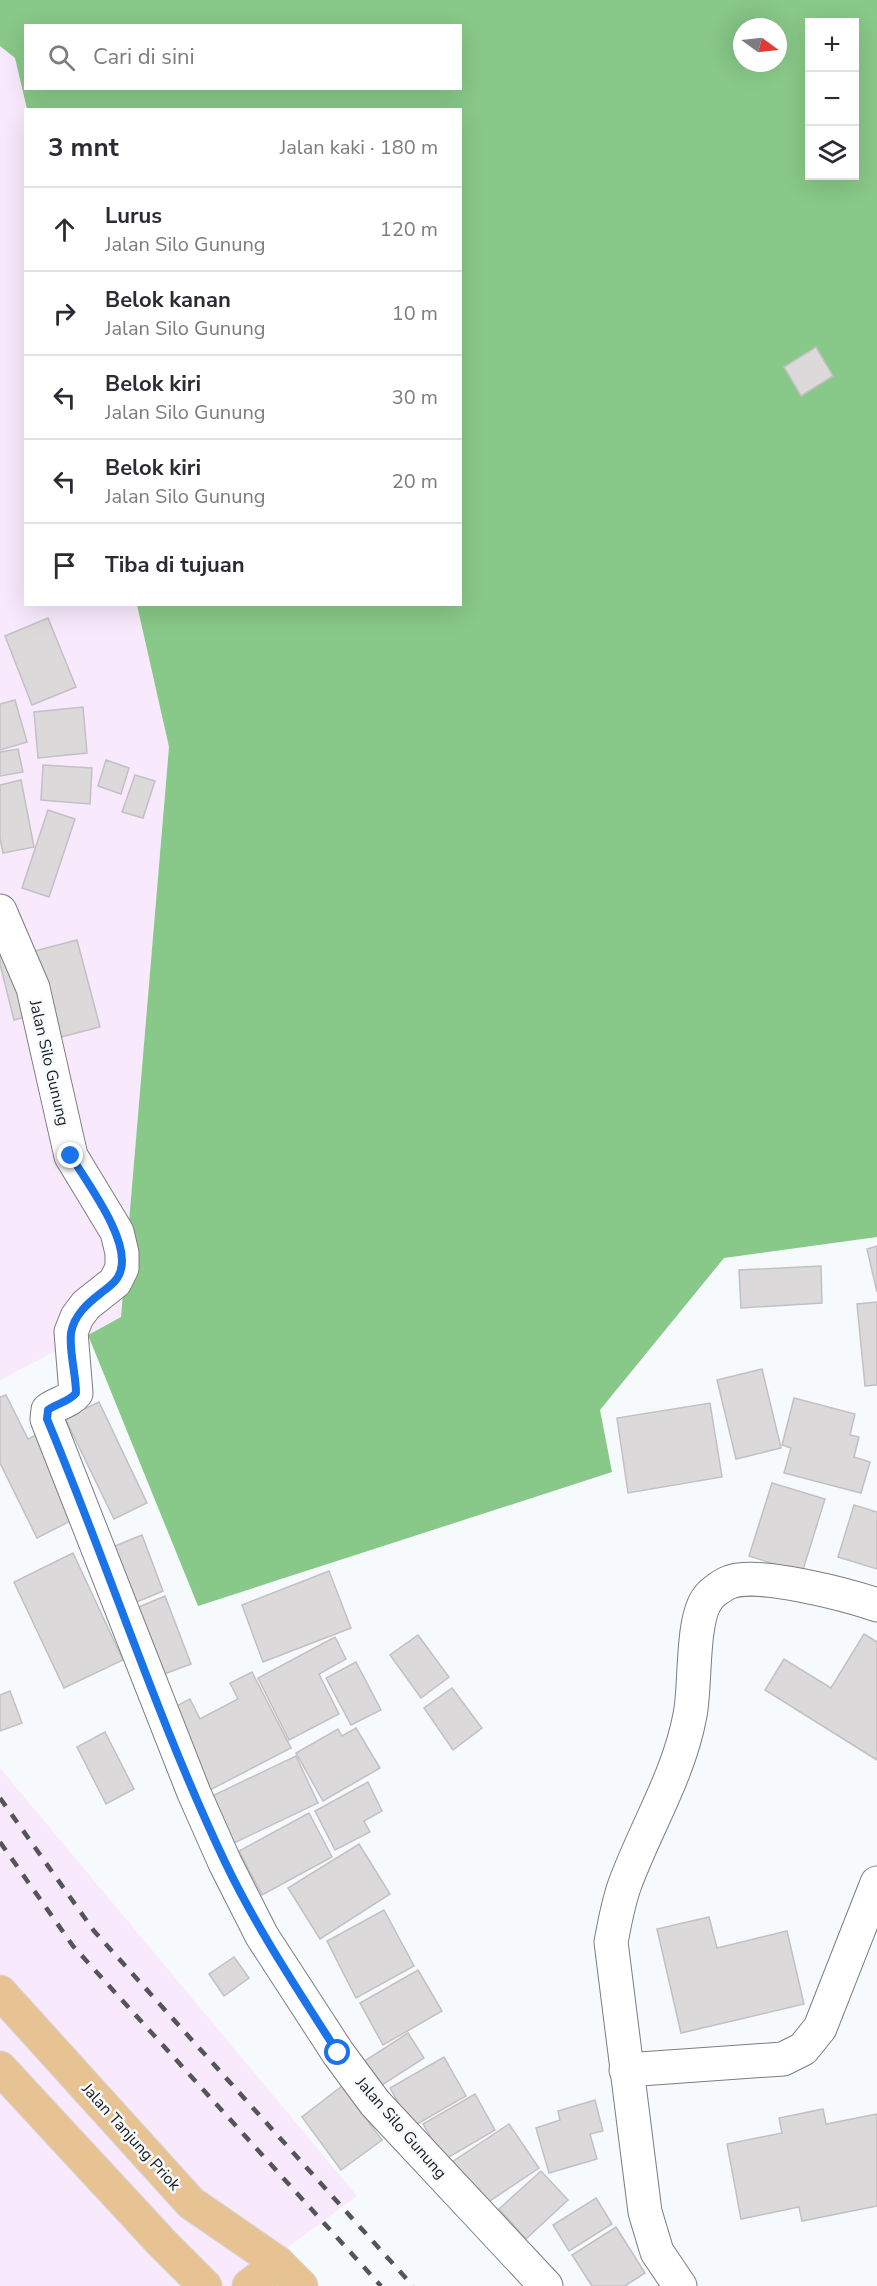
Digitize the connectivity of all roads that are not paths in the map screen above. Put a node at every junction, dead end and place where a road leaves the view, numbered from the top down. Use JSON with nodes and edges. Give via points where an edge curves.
{"nodes":[{"id":1,"x":0,"y":911,"type":"edge"},
{"id":2,"x":877,"y":1605,"type":"edge"},
{"id":3,"x":877,"y":1883,"type":"edge"},
{"id":4,"x":0,"y":1992,"type":"edge"},
{"id":5,"x":0,"y":2068,"type":"edge"},
{"id":6,"x":626,"y":2070,"type":"junction"},
{"id":7,"x":278,"y":2263,"type":"junction"},
{"id":8,"x":205,"y":2286,"type":"edge"},
{"id":9,"x":249,"y":2286,"type":"edge"},
{"id":10,"x":301,"y":2286,"type":"edge"},
{"id":11,"x":546,"y":2286,"type":"edge"},
{"id":12,"x":680,"y":2286,"type":"edge"}],
"edges":[{"from":1,"to":11,"type":"street","name":"Jalan Silo Gunung","via":[[33,988],[71,1156],[117,1232],[122,1253],[122,1268],[115,1282],[86,1305],[71,1332],[76,1393],[48,1410],[47,1419],[194,1793],[262,1936],[338,2053],[375,2103]]},
{"from":2,"to":6,"type":"street","via":[[756,1578],[729,1582],[708,1598],[698,1623],[694,1699],[687,1735],[616,1911],[611,1942]]},
{"from":3,"to":6,"type":"street","via":[[820,2028],[803,2049],[783,2059]]},
{"from":4,"to":7,"type":"highway","name":"Jalan Tanjung Priok","via":[[191,2203]]},
{"from":5,"to":8,"type":"highway"},
{"from":6,"to":12,"type":"street","via":[[645,2212],[657,2252]]},
{"from":7,"to":9,"type":"highway"},
{"from":7,"to":10,"type":"highway","name":"Jalan Tanjung Priok"}]}
